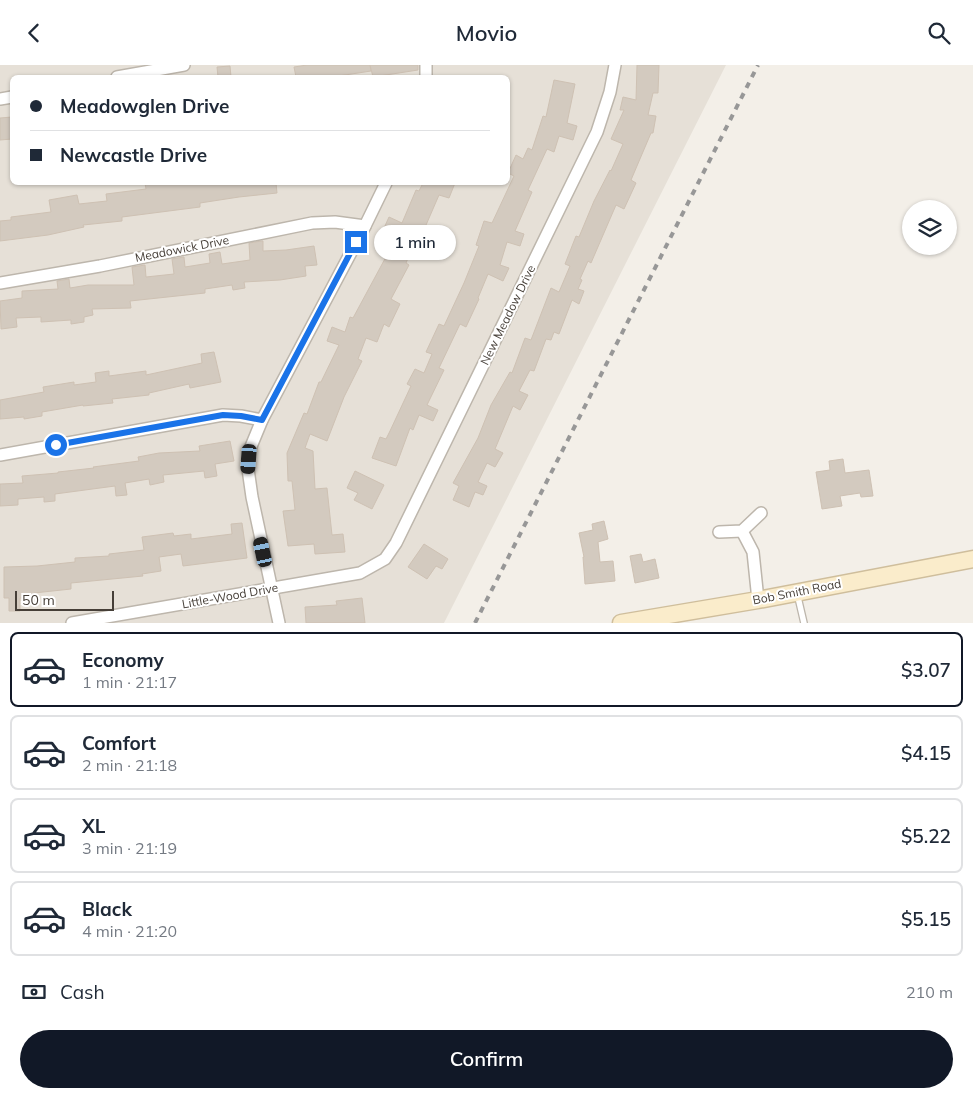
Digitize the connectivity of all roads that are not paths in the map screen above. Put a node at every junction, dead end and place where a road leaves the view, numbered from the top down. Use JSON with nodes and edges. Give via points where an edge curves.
{"nodes":[{"id":1,"x":184,"y":65,"type":"edge"},
{"id":2,"x":615,"y":65,"type":"edge"},
{"id":3,"x":128,"y":75,"type":"edge"},
{"id":4,"x":385,"y":185,"type":"edge"},
{"id":5,"x":365,"y":226,"type":"junction"},
{"id":6,"x":0,"y":283,"type":"edge"},
{"id":7,"x":262,"y":420,"type":"junction"},
{"id":8,"x":0,"y":455,"type":"edge"},
{"id":9,"x":761,"y":513,"type":"dead end"},
{"id":10,"x":742,"y":531,"type":"junction"},
{"id":11,"x":719,"y":533,"type":"dead end"},
{"id":12,"x":384,"y":559,"type":"joint"},
{"id":13,"x":973,"y":559,"type":"edge"},
{"id":14,"x":271,"y":589,"type":"junction"},
{"id":15,"x":797,"y":593,"type":"junction"},
{"id":16,"x":758,"y":600,"type":"junction"},
{"id":17,"x":72,"y":623,"type":"edge"},
{"id":18,"x":279,"y":623,"type":"edge"},
{"id":19,"x":621,"y":623,"type":"edge"},
{"id":20,"x":804,"y":623,"type":"edge"}],
"edges":[{"from":1,"to":3,"type":"street"},
{"from":2,"to":12,"type":"street","name":"New Meadow Drive","via":[[597,133],[396,543]]},
{"from":4,"to":5,"type":"street"},
{"from":5,"to":6,"type":"street","name":"Meadowick Drive","via":[[312,223]]},
{"from":5,"to":7,"type":"street"},
{"from":7,"to":8,"type":"street","via":[[223,415]]},
{"from":7,"to":14,"type":"street","via":[[250,449],[248,469]]},
{"from":9,"to":10,"type":"street"},
{"from":10,"to":11,"type":"street"},
{"from":10,"to":16,"type":"street","via":[[753,552]]},
{"from":12,"to":14,"type":"street","name":"Little-Wood Drive","via":[[360,573]]},
{"from":13,"to":15,"type":"street","name":"Bob Smith Road"},
{"from":14,"to":17,"type":"street","name":"Little-Wood Drive"},
{"from":14,"to":18,"type":"street"},
{"from":15,"to":16,"type":"street","name":"Bob Smith Road"},
{"from":15,"to":20,"type":"lane"},
{"from":16,"to":19,"type":"street","name":"Bob Smith Road"}]}
